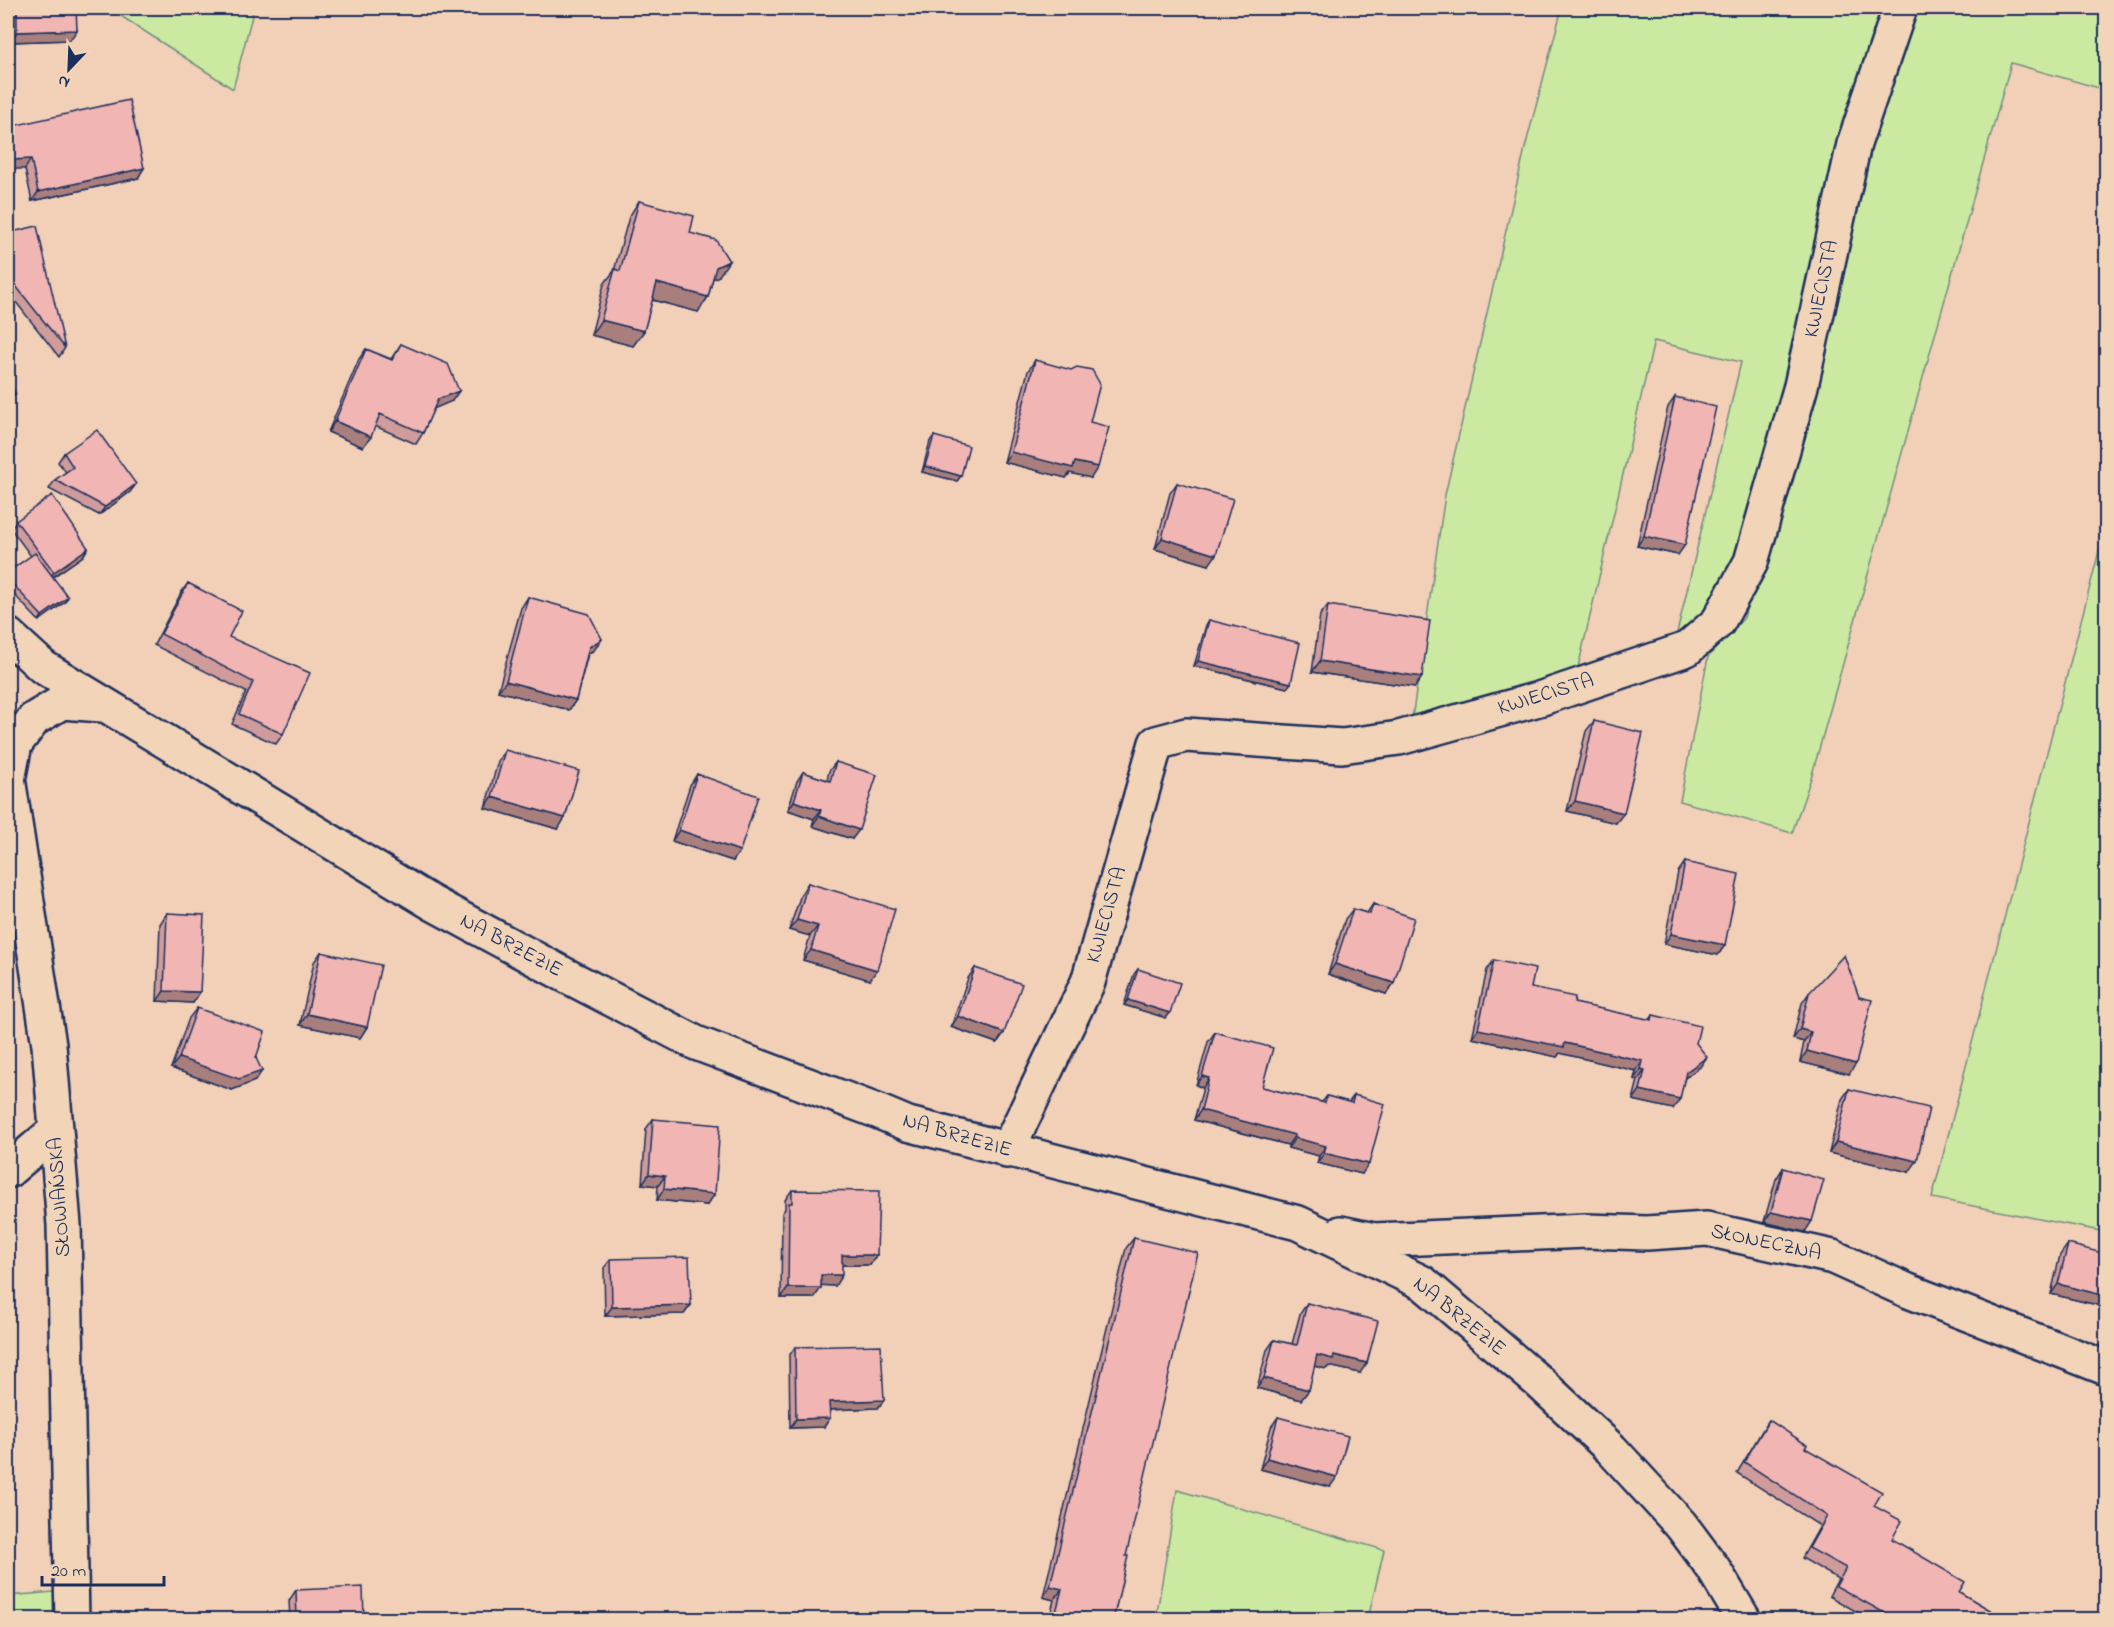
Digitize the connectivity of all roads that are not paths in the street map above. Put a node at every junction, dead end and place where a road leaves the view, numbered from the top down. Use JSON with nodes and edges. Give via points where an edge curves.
{"nodes":[{"id":1,"x":1900,"y":8,"type":"edge"},
{"id":2,"x":8,"y":635,"type":"edge"},
{"id":3,"x":104,"y":705,"type":"junction"},
{"id":4,"x":8,"y":779,"type":"edge"},
{"id":5,"x":56,"y":1130,"type":"junction"},
{"id":6,"x":1007,"y":1150,"type":"junction"},
{"id":7,"x":8,"y":1170,"type":"edge"},
{"id":8,"x":1298,"y":1223,"type":"junction"},
{"id":9,"x":2106,"y":1368,"type":"edge"},
{"id":10,"x":72,"y":1620,"type":"edge"},
{"id":11,"x":1744,"y":1620,"type":"edge"}],
"edges":[{"from":1,"to":6,"type":"street","name":"KWIECISTA","via":[[1854,144],[1801,386],[1751,562],[1718,622],[1687,649],[1542,698],[1399,738],[1342,746],[1186,735],[1156,743],[1088,982]]},
{"from":2,"to":3,"type":"street","name":"NA BRZEZIE","via":[[43,667]]},
{"from":3,"to":4,"type":"street","name":"NA BRZEZIE","via":[[62,702],[34,719],[15,744]]},
{"from":3,"to":6,"type":"street","name":"NA BRZEZIE","via":[[432,903],[696,1043],[908,1124]]},
{"from":4,"to":5,"type":"street","name":"SŁOWIAŃSKA","via":[[49,1045]]},
{"from":5,"to":7,"type":"street"},
{"from":5,"to":10,"type":"street","name":"SŁOWIAŃSKA","via":[[64,1224]]},
{"from":6,"to":8,"type":"street","name":"NA BRZEZIE"},
{"from":8,"to":9,"type":"street","name":"SŁONECZNA","via":[[1374,1240],[1707,1229],[1833,1257],[1906,1290]]},
{"from":8,"to":11,"type":"street","name":"NA BRZEZIE","via":[[1423,1282],[1538,1381],[1611,1449],[1681,1525]]}]}
